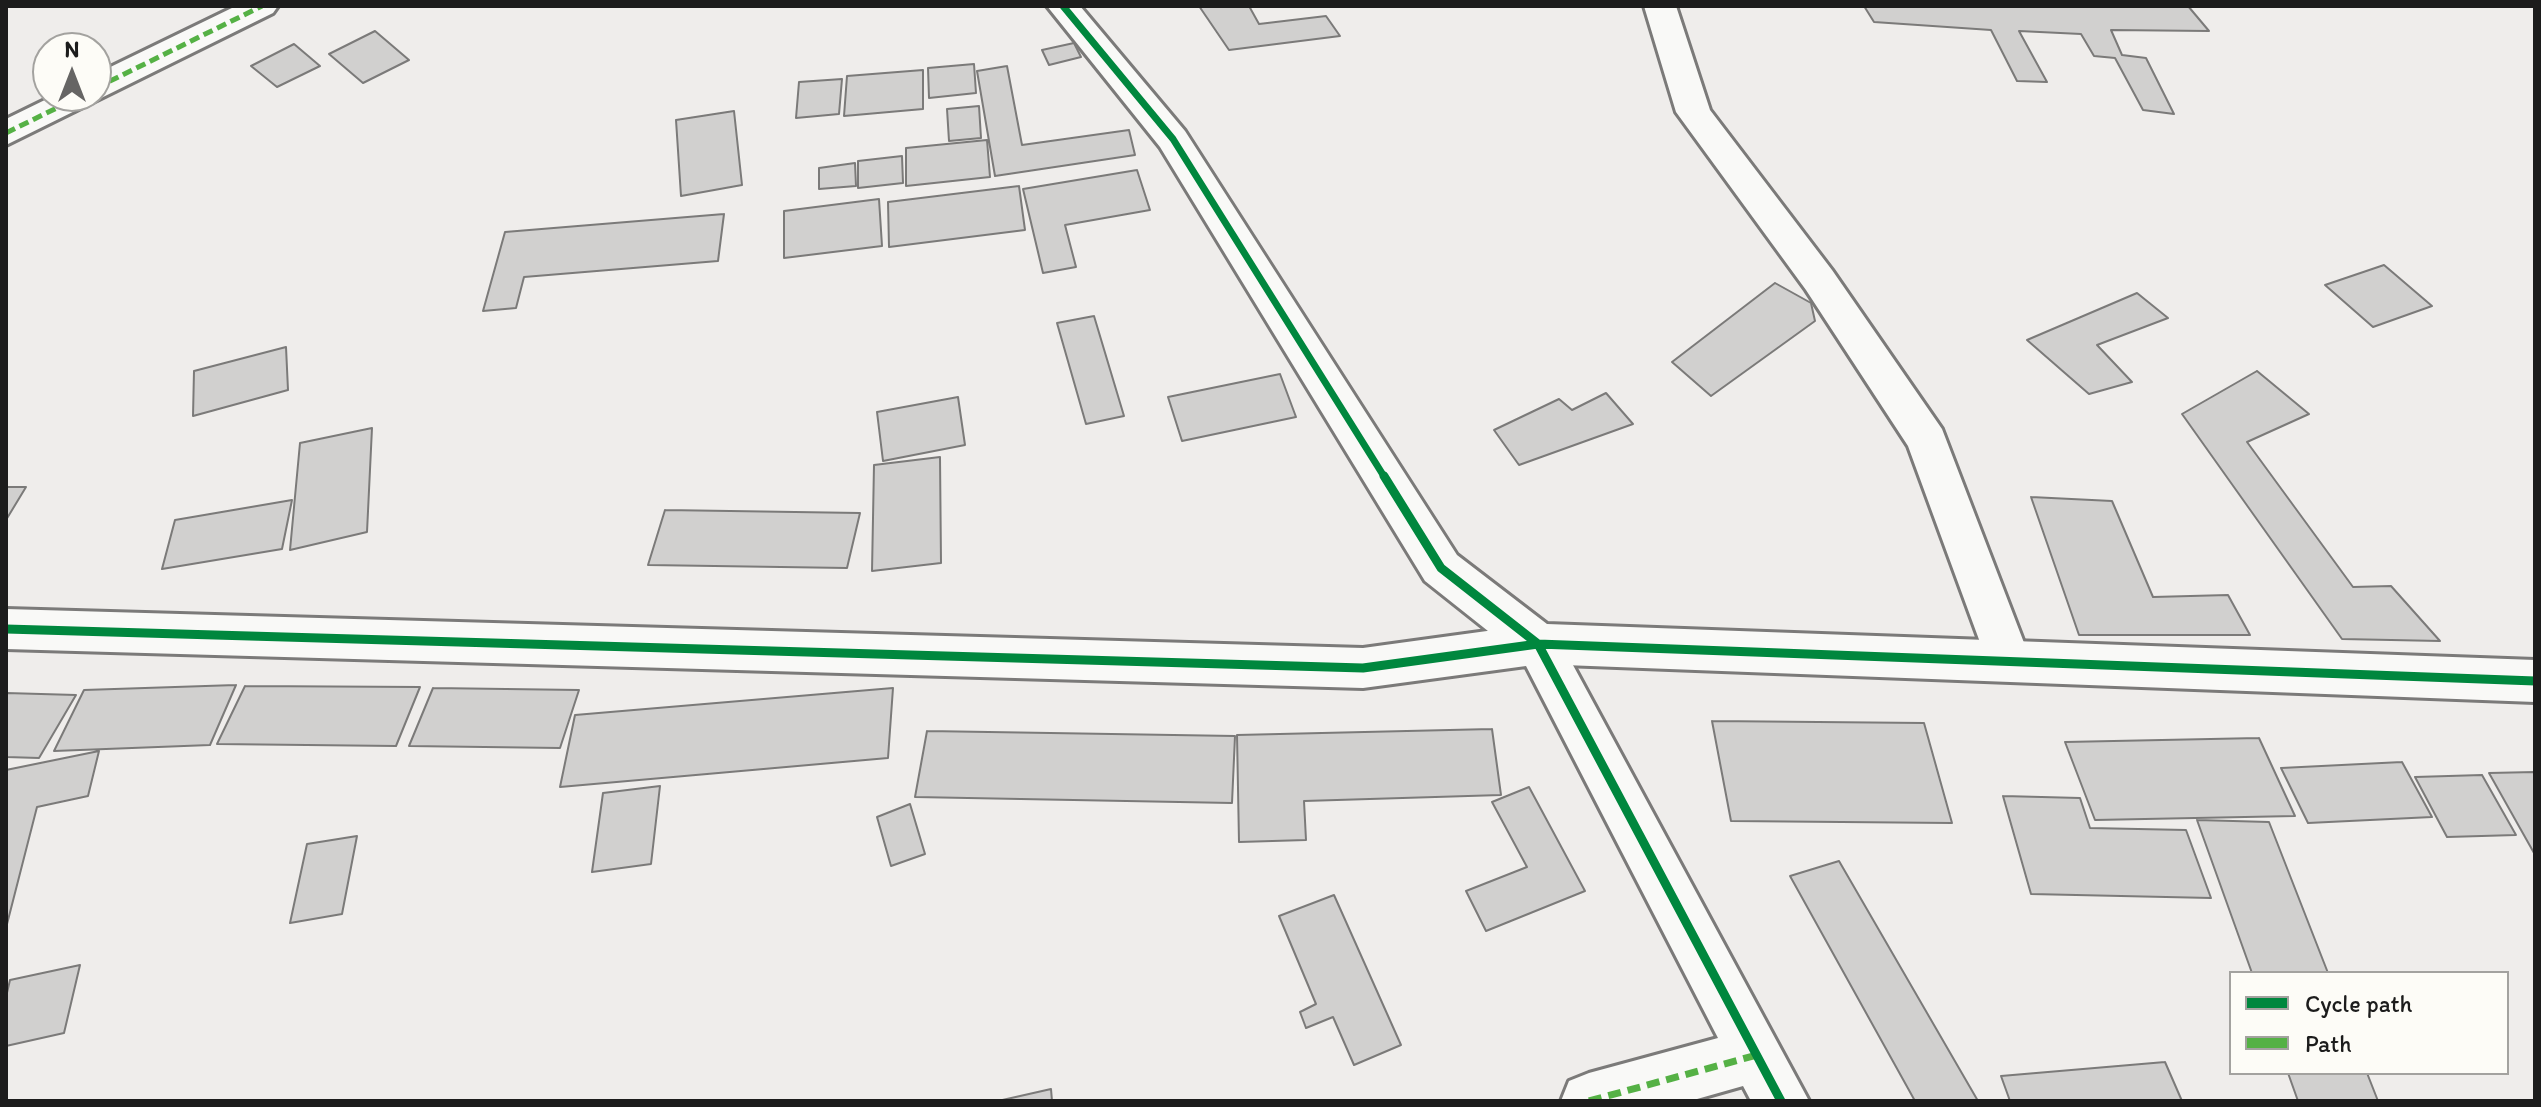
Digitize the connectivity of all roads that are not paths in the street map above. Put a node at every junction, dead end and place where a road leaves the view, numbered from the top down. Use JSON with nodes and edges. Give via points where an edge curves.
{"nodes":[{"id":1,"x":262,"y":6,"type":"edge"},
{"id":2,"x":1063,"y":6,"type":"edge"},
{"id":3,"x":1660,"y":6,"type":"edge"},
{"id":4,"x":112,"y":80,"type":"edge"},
{"id":5,"x":49,"y":112,"type":"edge"},
{"id":6,"x":6,"y":133,"type":"edge"},
{"id":7,"x":6,"y":629,"type":"edge"},
{"id":8,"x":1538,"y":644,"type":"junction"},
{"id":9,"x":2008,"y":661,"type":"junction"},
{"id":10,"x":2535,"y":681,"type":"edge"},
{"id":11,"x":1769,"y":1078,"type":"edge"},
{"id":12,"x":1589,"y":1101,"type":"edge"}],
"edges":[{"from":1,"to":4,"type":"street"},
{"from":2,"to":8,"type":"street","via":[[1173,139],[1441,568]]},
{"from":3,"to":9,"type":"street","via":[[1693,112],[1819,280],[1927,441]]},
{"from":5,"to":6,"type":"street"},
{"from":7,"to":8,"type":"street","via":[[1363,668]]},
{"from":8,"to":9,"type":"street"},
{"from":8,"to":11,"type":"street"},
{"from":9,"to":10,"type":"street"},
{"from":11,"to":12,"type":"street"}]}
